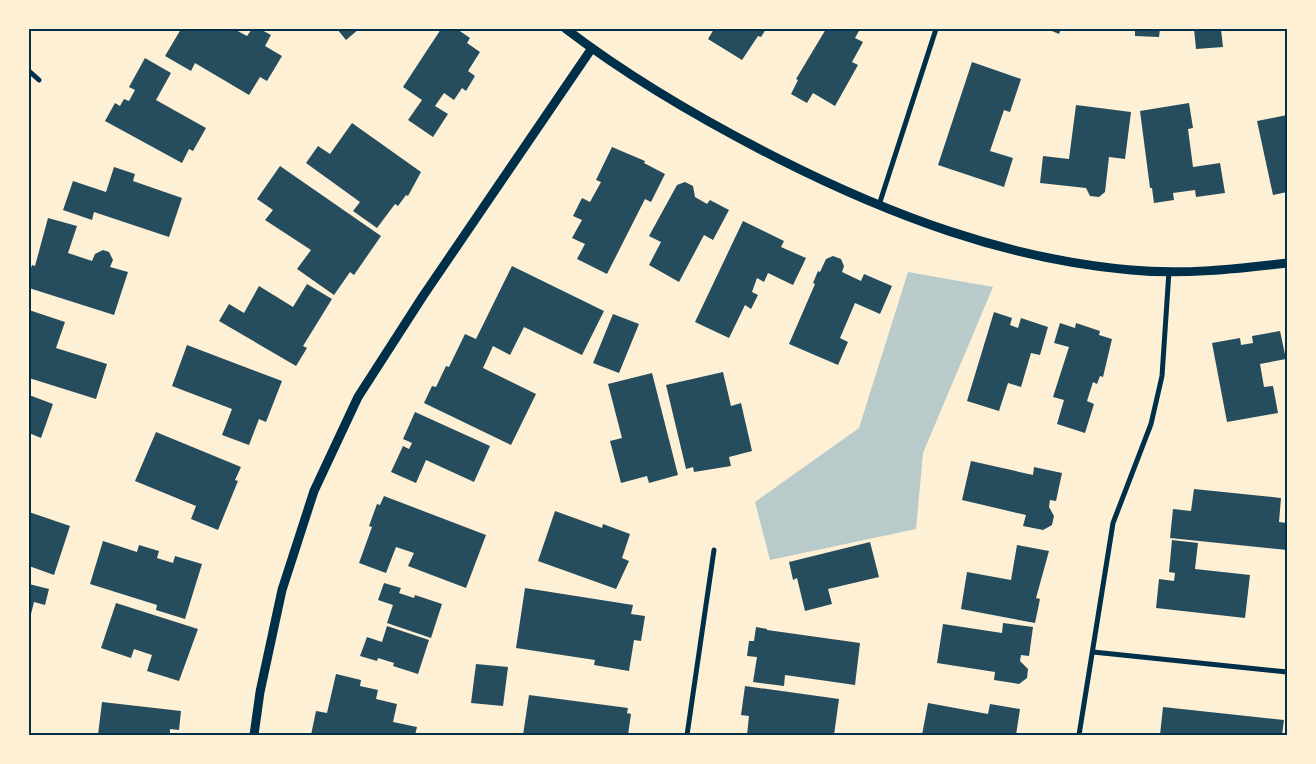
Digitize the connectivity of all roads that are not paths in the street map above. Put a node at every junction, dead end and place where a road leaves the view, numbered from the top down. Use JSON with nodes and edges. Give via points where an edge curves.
{"nodes":[{"id":1,"x":566,"y":29,"type":"edge"},
{"id":2,"x":936,"y":29,"type":"edge"},
{"id":3,"x":592,"y":48,"type":"junction"},
{"id":4,"x":29,"y":71,"type":"edge"},
{"id":5,"x":39,"y":80,"type":"dead end"},
{"id":6,"x":879,"y":205,"type":"junction"},
{"id":7,"x":1287,"y":263,"type":"edge"},
{"id":8,"x":1169,"y":271,"type":"junction"},
{"id":9,"x":714,"y":550,"type":"dead end"},
{"id":10,"x":1093,"y":652,"type":"junction"},
{"id":11,"x":1287,"y":672,"type":"edge"},
{"id":12,"x":254,"y":735,"type":"edge"},
{"id":13,"x":687,"y":735,"type":"edge"},
{"id":14,"x":1079,"y":735,"type":"edge"}],
"edges":[{"from":1,"to":3,"type":"street"},
{"from":2,"to":6,"type":"street"},
{"from":3,"to":6,"type":"street","via":[[635,79],[719,128],[835,187]]},
{"from":3,"to":12,"type":"street","via":[[358,397],[314,491],[282,590]]},
{"from":4,"to":5,"type":"street"},
{"from":6,"to":8,"type":"street","via":[[976,241],[1048,259],[1132,270]]},
{"from":7,"to":8,"type":"street","via":[[1212,271]]},
{"from":8,"to":10,"type":"street","via":[[1162,376],[1151,424],[1113,523]]},
{"from":9,"to":13,"type":"street"},
{"from":10,"to":11,"type":"street"},
{"from":10,"to":14,"type":"street"}]}
